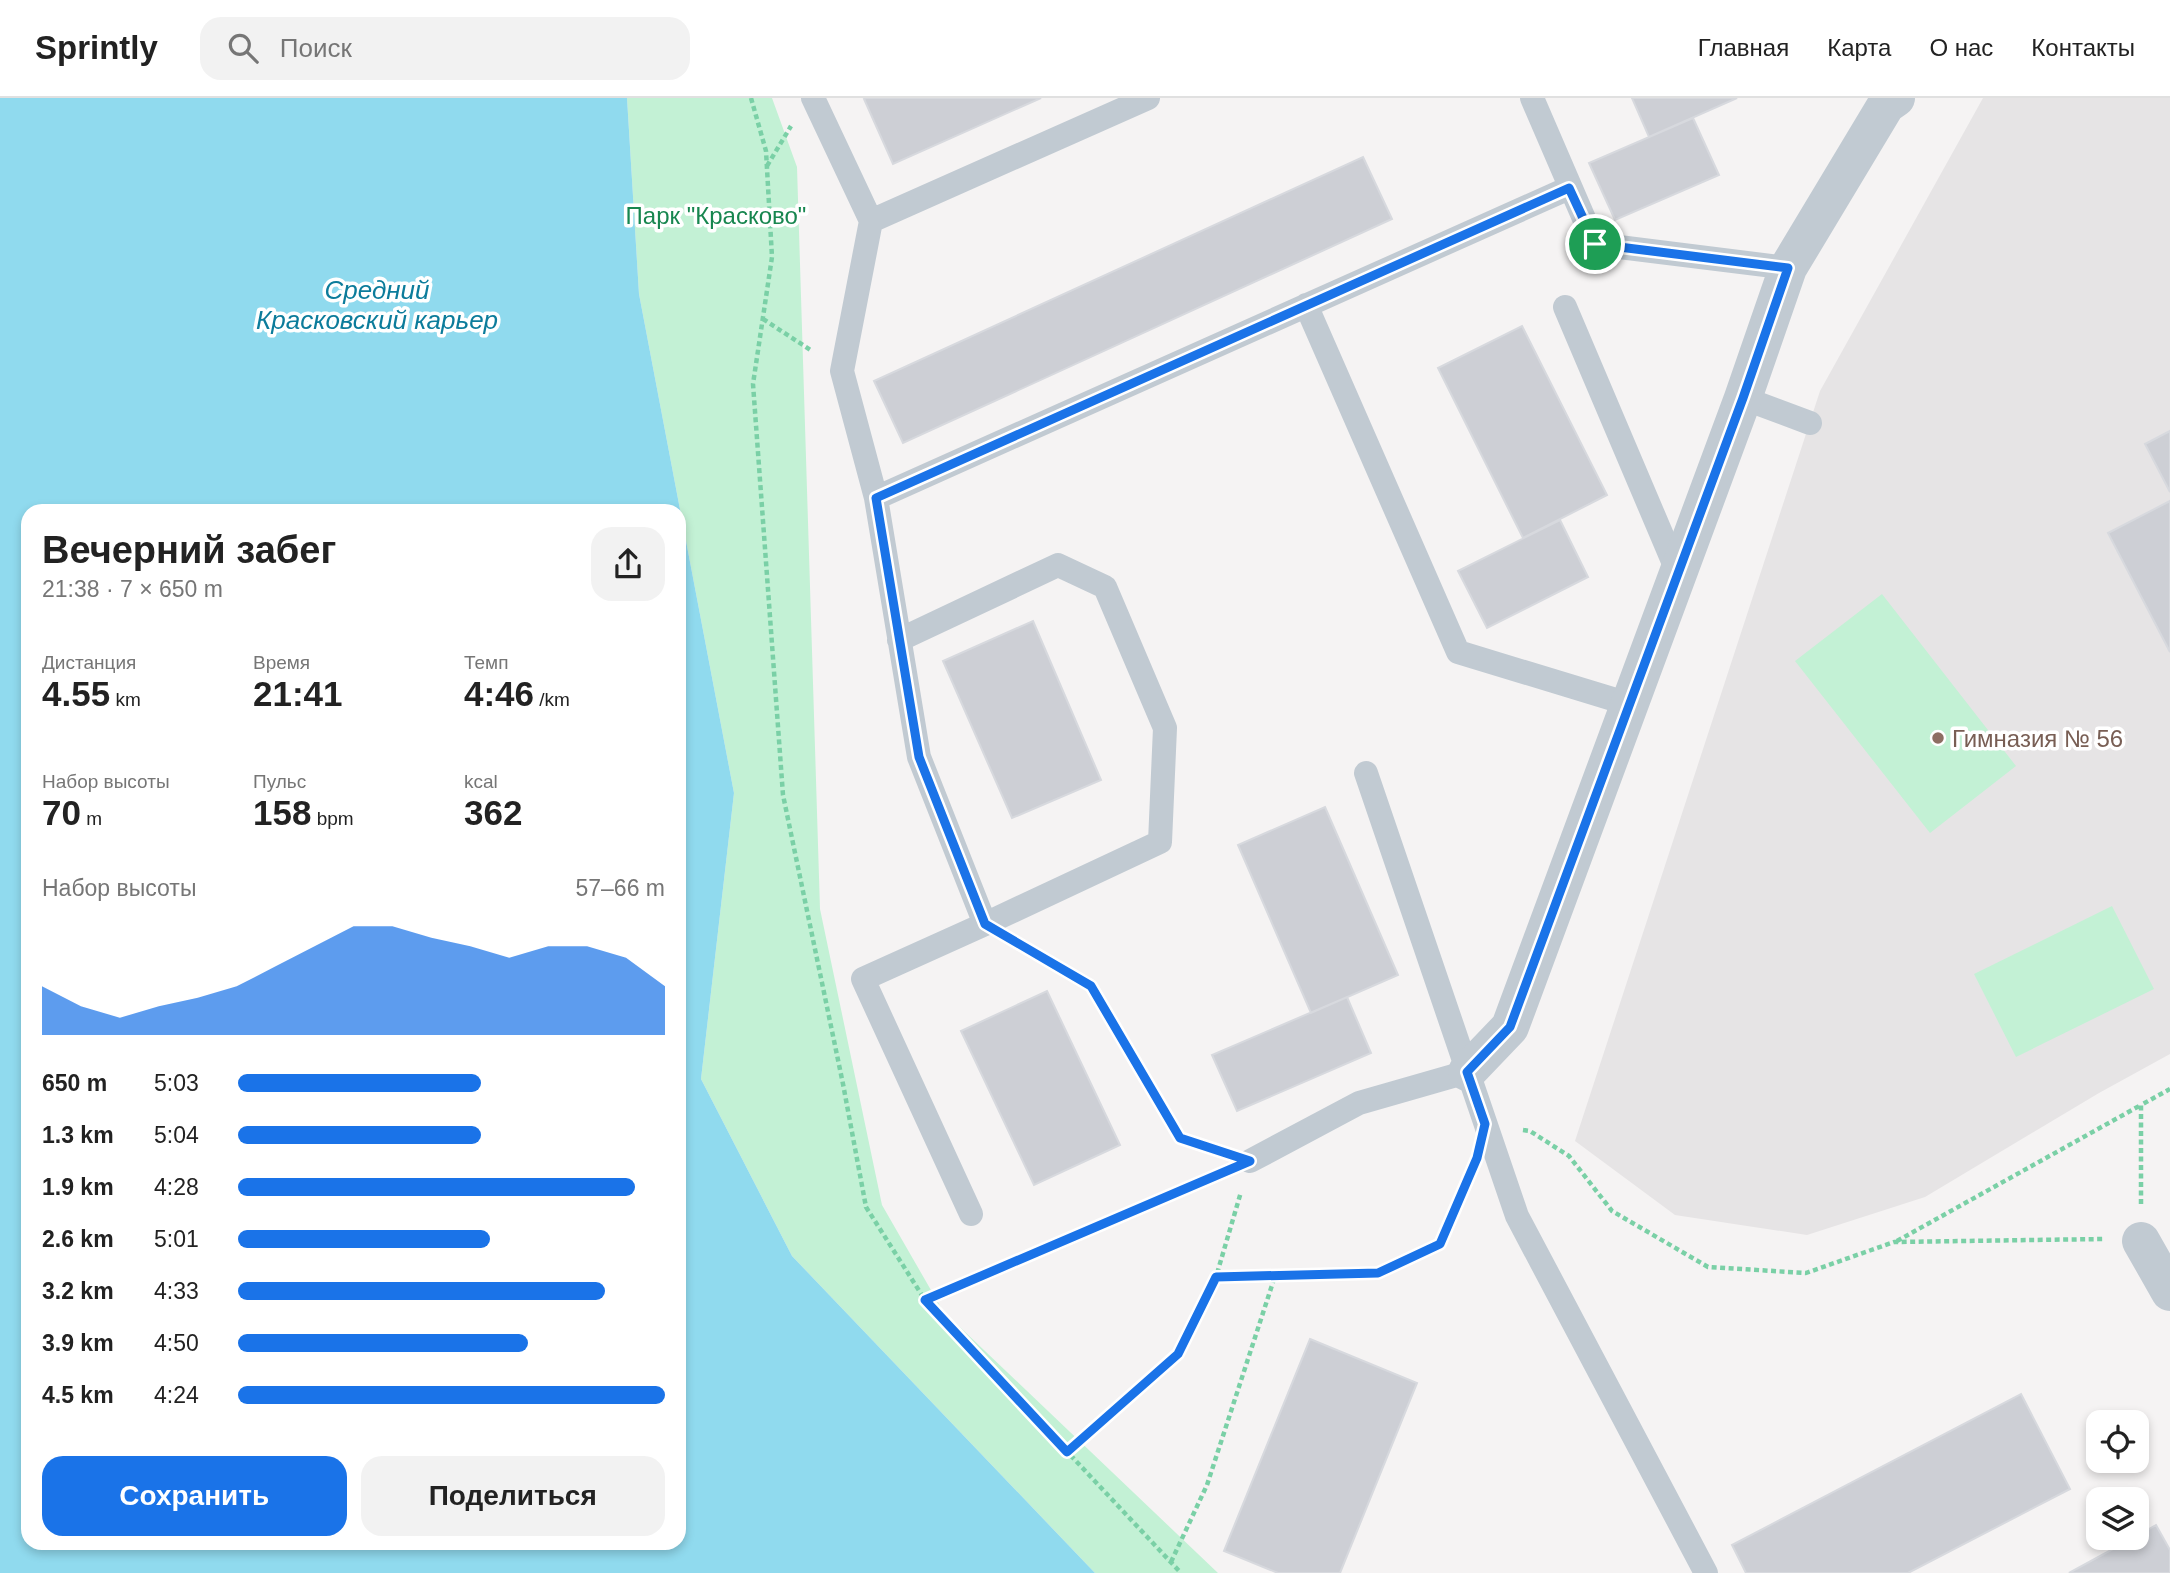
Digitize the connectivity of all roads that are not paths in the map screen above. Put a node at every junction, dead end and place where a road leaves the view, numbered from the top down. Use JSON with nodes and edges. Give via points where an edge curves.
{"nodes":[{"id":1,"x":813,"y":98,"type":"edge"},
{"id":2,"x":1148,"y":98,"type":"edge"},
{"id":3,"x":1532,"y":98,"type":"edge"},
{"id":4,"x":1888,"y":101,"type":"edge"},
{"id":5,"x":1569,"y":188,"type":"junction"},
{"id":6,"x":871,"y":221,"type":"junction"},
{"id":7,"x":1788,"y":268,"type":"junction"},
{"id":8,"x":1306,"y":305,"type":"junction"},
{"id":9,"x":1565,"y":307,"type":"dead end"},
{"id":10,"x":1743,"y":398,"type":"junction"},
{"id":11,"x":1810,"y":423,"type":"dead end"},
{"id":12,"x":876,"y":498,"type":"junction"},
{"id":13,"x":1678,"y":573,"type":"junction"},
{"id":14,"x":900,"y":640,"type":"junction"},
{"id":15,"x":1629,"y":704,"type":"junction"},
{"id":16,"x":1366,"y":773,"type":"dead end"},
{"id":17,"x":985,"y":924,"type":"junction"},
{"id":18,"x":1467,"y":1072,"type":"junction"},
{"id":19,"x":1250,"y":1161,"type":"road end"},
{"id":20,"x":971,"y":1214,"type":"dead end"},
{"id":21,"x":2141,"y":1241,"type":"road end"},
{"id":22,"x":2170,"y":1292,"type":"edge"},
{"id":23,"x":1706,"y":1573,"type":"edge"}],
"edges":[{"from":1,"to":6,"type":"lane"},
{"from":2,"to":6,"type":"lane"},
{"from":3,"to":5,"type":"lane"},
{"from":4,"to":7,"type":"street"},
{"from":5,"to":7,"type":"lane","via":[[1595,244]]},
{"from":5,"to":8,"type":"lane"},
{"from":6,"to":12,"type":"lane","via":[[842,371]]},
{"from":7,"to":10,"type":"street"},
{"from":8,"to":12,"type":"lane"},
{"from":8,"to":15,"type":"lane","via":[[1458,652]]},
{"from":9,"to":13,"type":"lane"},
{"from":10,"to":11,"type":"lane"},
{"from":10,"to":13,"type":"street"},
{"from":12,"to":14,"type":"lane"},
{"from":13,"to":15,"type":"street"},
{"from":14,"to":17,"type":"lane","via":[[919,757]]},
{"from":14,"to":17,"type":"lane","via":[[1058,565],[1105,587],[1165,728],[1160,842]]},
{"from":15,"to":18,"type":"street","via":[[1510,1027]]},
{"from":16,"to":18,"type":"lane"},
{"from":17,"to":20,"type":"lane","via":[[863,979]]},
{"from":18,"to":19,"type":"lane","via":[[1359,1103]]},
{"from":18,"to":23,"type":"lane","via":[[1517,1216]]},
{"from":21,"to":22,"type":"street"}]}
